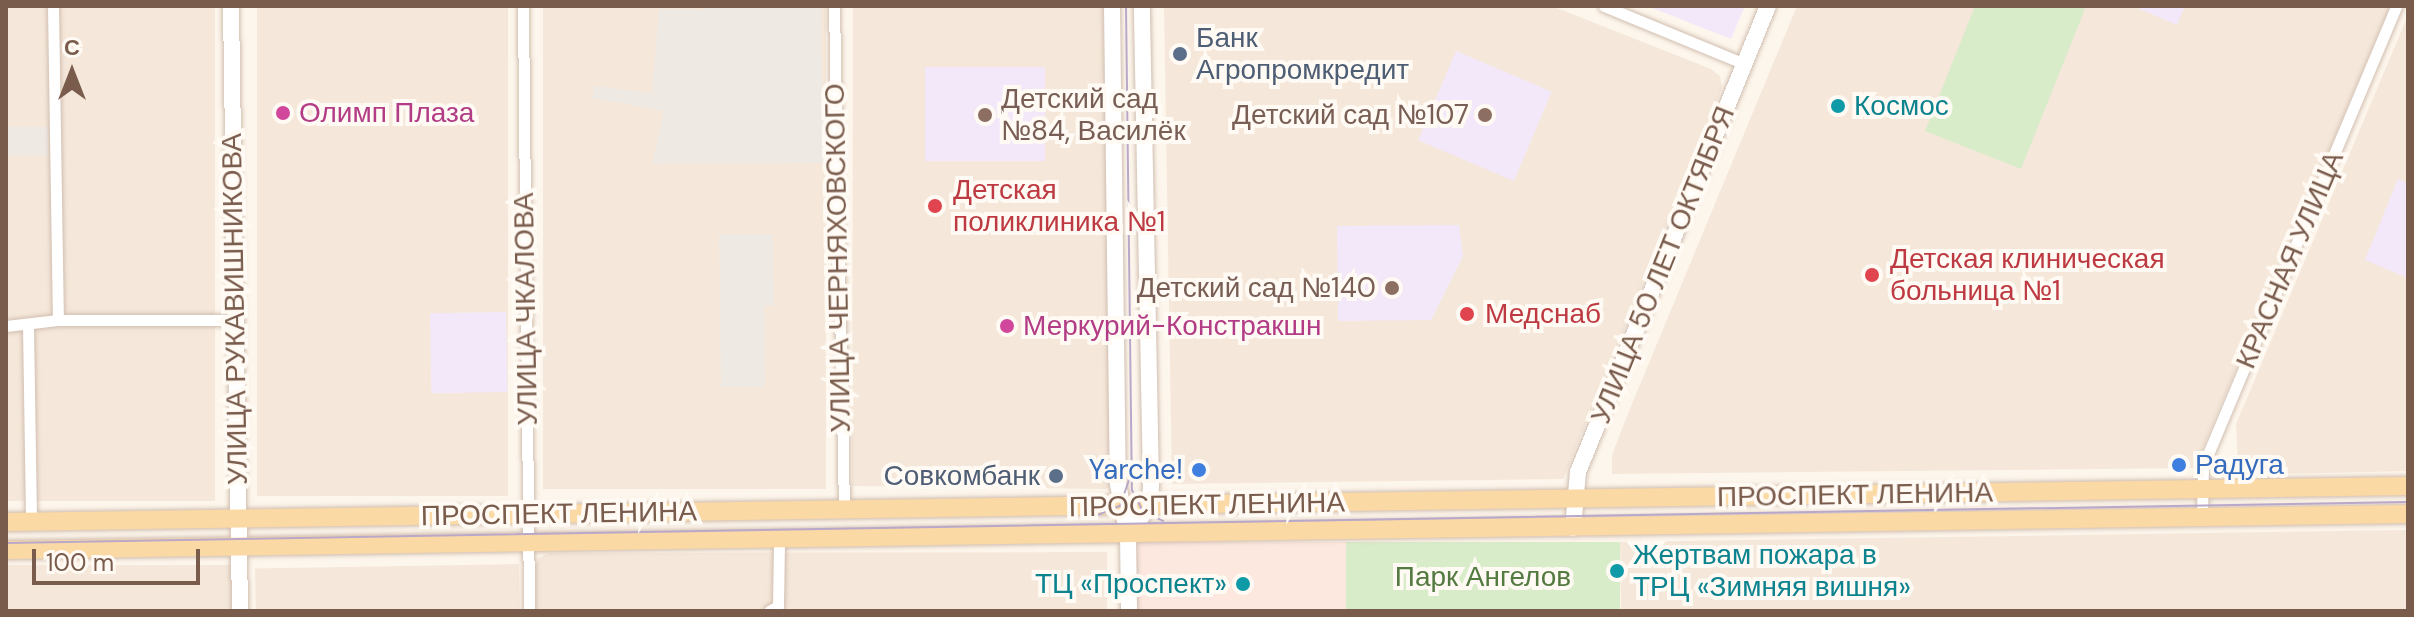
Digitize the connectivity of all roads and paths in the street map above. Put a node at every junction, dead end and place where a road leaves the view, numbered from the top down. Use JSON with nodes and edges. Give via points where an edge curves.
{"nodes":[{"id":1,"x":53,"y":6,"type":"edge"},
{"id":2,"x":231,"y":6,"type":"edge"},
{"id":3,"x":523,"y":6,"type":"edge"},
{"id":4,"x":834,"y":6,"type":"edge"},
{"id":5,"x":1112,"y":6,"type":"edge"},
{"id":6,"x":1142,"y":6,"type":"edge"},
{"id":7,"x":1604,"y":6,"type":"edge"},
{"id":8,"x":1768,"y":6,"type":"edge"},
{"id":9,"x":2396,"y":6,"type":"edge"},
{"id":10,"x":1745,"y":64,"type":"junction"},
{"id":11,"x":58,"y":320,"type":"junction"},
{"id":12,"x":235,"y":320,"type":"junction"},
{"id":13,"x":6,"y":326,"type":"edge"},
{"id":14,"x":28,"y":326,"type":"junction"},
{"id":15,"x":2408,"y":486,"type":"edge"},
{"id":16,"x":2202,"y":489,"type":"junction"},
{"id":17,"x":1574,"y":500,"type":"junction"},
{"id":18,"x":1150,"y":505,"type":"junction"},
{"id":19,"x":1120,"y":506,"type":"junction"},
{"id":20,"x":844,"y":510,"type":"junction"},
{"id":21,"x":529,"y":514,"type":"junction"},
{"id":22,"x":2408,"y":514,"type":"edge"},
{"id":23,"x":2202,"y":517,"type":"junction"},
{"id":24,"x":239,"y":519,"type":"junction"},
{"id":25,"x":6,"y":522,"type":"edge"},
{"id":26,"x":31,"y":522,"type":"junction"},
{"id":27,"x":1573,"y":528,"type":"junction"},
{"id":28,"x":1128,"y":536,"type":"junction"},
{"id":29,"x":779,"y":540,"type":"junction"},
{"id":30,"x":530,"y":543,"type":"junction"},
{"id":31,"x":239,"y":547,"type":"junction"},
{"id":32,"x":6,"y":550,"type":"edge"},
{"id":33,"x":240,"y":611,"type":"edge"},
{"id":34,"x":529,"y":611,"type":"edge"},
{"id":35,"x":769,"y":611,"type":"edge"},
{"id":36,"x":1129,"y":611,"type":"edge"}],
"edges":[{"from":1,"to":11,"type":"street"},
{"from":2,"to":12,"type":"street","name":"УЛИЦА РУКАВИШНИКОВА"},
{"from":3,"to":21,"type":"street","name":"УЛИЦА ЧКАЛОВА"},
{"from":4,"to":20,"type":"street","name":"УЛИЦА ЧЕРНЯХОВСКОГО"},
{"from":5,"to":19,"type":"street"},
{"from":6,"to":18,"type":"street"},
{"from":7,"to":10,"type":"street"},
{"from":8,"to":10,"type":"street","name":"УЛИЦА 50 ЛЕТ ОКТЯБРЯ"},
{"from":9,"to":16,"type":"street","name":"КРАСНАЯ УЛИЦА","via":[[2203,466]]},
{"from":10,"to":17,"type":"street","name":"УЛИЦА 50 ЛЕТ ОКТЯБРЯ","via":[[1578,472]]},
{"from":11,"to":12,"type":"street"},
{"from":11,"to":14,"type":"street"},
{"from":12,"to":24,"type":"street","name":"УЛИЦА РУКАВИШНИКОВА"},
{"from":13,"to":14,"type":"street"},
{"from":14,"to":26,"type":"street"},
{"from":15,"to":16,"type":"main road","name":"ПРОСПЕКТ ЛЕНИНА"},
{"from":16,"to":17,"type":"main road","name":"ПРОСПЕКТ ЛЕНИНА"},
{"from":16,"to":23,"type":"street","name":"КРАСНАЯ УЛИЦА"},
{"from":17,"to":18,"type":"main road","name":"ПРОСПЕКТ ЛЕНИНА"},
{"from":17,"to":27,"type":"street","name":"УЛИЦА 50 ЛЕТ ОКТЯБРЯ"},
{"from":18,"to":19,"type":"main road","name":"ПРОСПЕКТ ЛЕНИНА"},
{"from":18,"to":28,"type":"street"},
{"from":19,"to":20,"type":"main road","name":"ПРОСПЕКТ ЛЕНИНА"},
{"from":19,"to":28,"type":"street"},
{"from":20,"to":21,"type":"main road","name":"ПРОСПЕКТ ЛЕНИНА"},
{"from":21,"to":24,"type":"main road","name":"ПРОСПЕКТ ЛЕНИНА"},
{"from":21,"to":30,"type":"street","name":"УЛИЦА ЧКАЛОВА"},
{"from":22,"to":23,"type":"main road","name":"ПРОСПЕКТ ЛЕНИНА"},
{"from":23,"to":27,"type":"main road","name":"ПРОСПЕКТ ЛЕНИНА"},
{"from":24,"to":26,"type":"main road","name":"ПРОСПЕКТ ЛЕНИНА"},
{"from":24,"to":31,"type":"street","name":"УЛИЦА РУКАВИШНИКОВА"},
{"from":25,"to":26,"type":"main road","name":"ПРОСПЕКТ ЛЕНИНА"},
{"from":27,"to":28,"type":"main road","name":"ПРОСПЕКТ ЛЕНИНА"},
{"from":28,"to":29,"type":"main road","name":"ПРОСПЕКТ ЛЕНИНА"},
{"from":28,"to":36,"type":"street"},
{"from":29,"to":30,"type":"main road","name":"ПРОСПЕКТ ЛЕНИНА"},
{"from":29,"to":35,"type":"street","via":[[778,606]]},
{"from":30,"to":31,"type":"main road","name":"ПРОСПЕКТ ЛЕНИНА"},
{"from":30,"to":34,"type":"street","name":"УЛИЦА ЧКАЛОВА"},
{"from":31,"to":32,"type":"main road","name":"ПРОСПЕКТ ЛЕНИНА"},
{"from":31,"to":33,"type":"street","name":"УЛИЦА РУКАВИШНИКОВА"}]}
